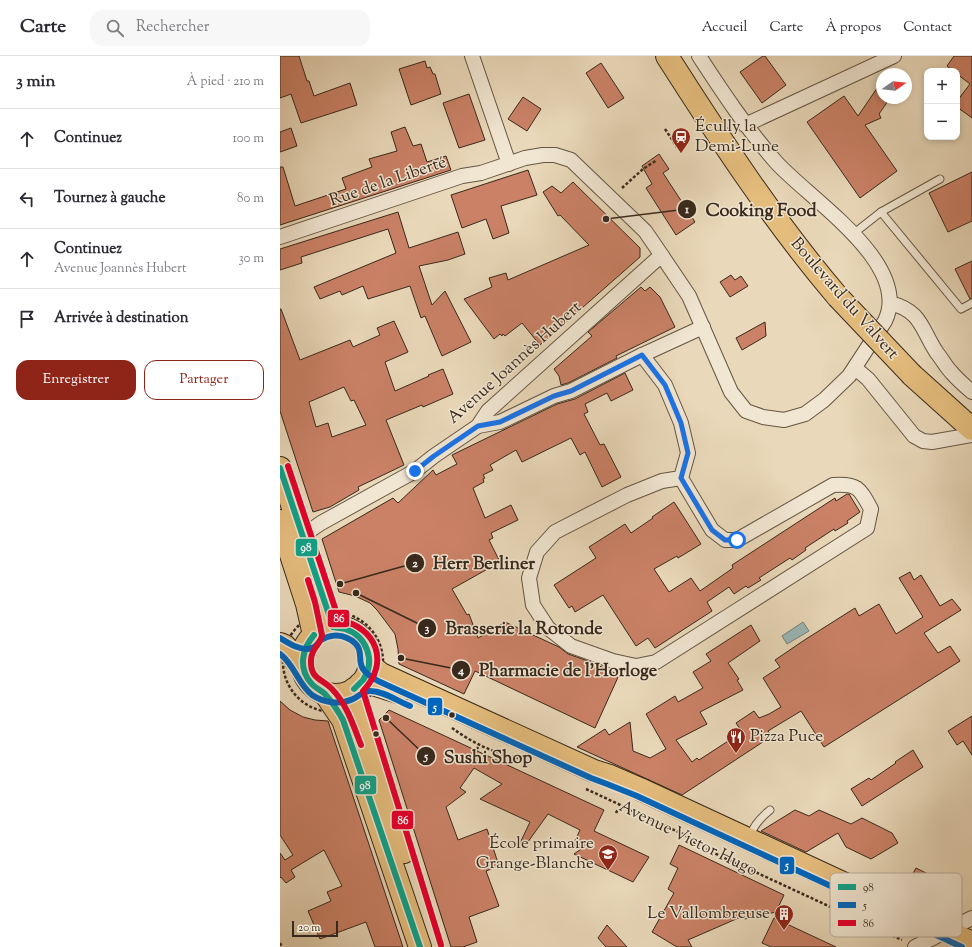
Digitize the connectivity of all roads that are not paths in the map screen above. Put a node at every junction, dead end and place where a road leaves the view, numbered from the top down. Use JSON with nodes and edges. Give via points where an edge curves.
{"nodes":[{"id":1,"x":472,"y":56,"type":"edge"},
{"id":2,"x":667,"y":56,"type":"edge"},
{"id":3,"x":699,"y":56,"type":"edge"},
{"id":4,"x":894,"y":56,"type":"edge"},
{"id":5,"x":745,"y":125,"type":"junction"},
{"id":6,"x":509,"y":164,"type":"junction"},
{"id":7,"x":940,"y":179,"type":"dead end"},
{"id":8,"x":881,"y":212,"type":"junction"},
{"id":9,"x":853,"y":234,"type":"junction"},
{"id":10,"x":280,"y":237,"type":"edge"},
{"id":11,"x":662,"y":256,"type":"junction"},
{"id":12,"x":890,"y":303,"type":"junction"},
{"id":13,"x":972,"y":303,"type":"edge"},
{"id":14,"x":703,"y":327,"type":"junction"},
{"id":15,"x":642,"y":355,"type":"junction"},
{"id":16,"x":855,"y":368,"type":"junction"},
{"id":17,"x":972,"y":392,"type":"edge"},
{"id":18,"x":478,"y":426,"type":"junction"},
{"id":19,"x":972,"y":429,"type":"edge"},
{"id":20,"x":972,"y":435,"type":"edge"},
{"id":21,"x":280,"y":468,"type":"edge"},
{"id":22,"x":681,"y":478,"type":"junction"},
{"id":23,"x":280,"y":520,"type":"edge"},
{"id":24,"x":302,"y":536,"type":"junction"},
{"id":25,"x":303,"y":632,"type":"edge"},
{"id":26,"x":365,"y":689,"type":"junction"},
{"id":27,"x":770,"y":810,"type":"dead end"},
{"id":28,"x":748,"y":840,"type":"junction"},
{"id":29,"x":830,"y":880,"type":"edge"},
{"id":30,"x":830,"y":886,"type":"edge"},
{"id":31,"x":947,"y":937,"type":"edge"},
{"id":32,"x":972,"y":943,"type":"edge"},
{"id":33,"x":420,"y":947,"type":"edge"},
{"id":34,"x":433,"y":947,"type":"edge"}],
"edges":[{"from":1,"to":6,"type":"street"},
{"from":2,"to":19,"type":"main road","name":"Boulevard du Valvert","bridge":true,"via":[[719,137],[806,259],[912,376]]},
{"from":3,"to":5,"type":"street"},
{"from":4,"to":5,"type":"street"},
{"from":5,"to":9,"type":"street","via":[[777,163]]},
{"from":6,"to":10,"type":"street","name":"Rue de la Liberté","via":[[481,174],[462,176]]},
{"from":6,"to":11,"type":"street","name":"Rue de la Liberté","via":[[542,155],[571,160],[645,231]]},
{"from":7,"to":8,"type":"lane"},
{"from":8,"to":9,"type":"lane"},
{"from":8,"to":13,"type":"lane","via":[[962,311]]},
{"from":9,"to":12,"type":"street","via":[[875,259],[887,281]]},
{"from":11,"to":14,"type":"street","name":"Rue de la Liberté","via":[[689,296]]},
{"from":11,"to":18,"type":"street","name":"Avenue Joannès Hubert","via":[[488,411]]},
{"from":12,"to":16,"type":"street","name":"Rue de la Liberté","via":[[885,321]]},
{"from":12,"to":17,"type":"street","via":[[908,310],[920,321],[935,350],[952,373]]},
{"from":14,"to":15,"type":"street"},
{"from":14,"to":16,"type":"street","name":"Rue de la Liberté","via":[[731,392],[746,411],[762,417],[784,420],[805,414],[824,400]]},
{"from":15,"to":18,"type":"street","via":[[571,391],[554,396],[500,422]]},
{"from":15,"to":22,"type":"street","via":[[665,385],[681,423],[688,453]]},
{"from":16,"to":20,"type":"street","via":[[868,379],[914,436],[932,442]]},
{"from":18,"to":24,"type":"street","name":"Avenue Joannès Hubert","via":[[415,471]]},
{"from":21,"to":24,"type":"main road"},
{"from":22,"to":22,"type":"street","via":[[662,480],[627,495],[555,532],[537,552],[530,578],[533,605],[548,628],[571,646],[636,666],[656,662],[867,528],[871,509],[861,491],[848,484],[833,484],[737,540],[725,540],[712,530]]},
{"from":23,"to":25,"type":"main road","via":[[307,604]]},
{"from":24,"to":25,"type":"main road"},
{"from":25,"to":26,"type":"main road","via":[[303,669],[315,687],[324,692],[340,694]]},
{"from":25,"to":26,"type":"main road","via":[[342,627],[360,637],[369,655]]},
{"from":26,"to":28,"type":"main road","name":"Avenue Victor Hugo","via":[[610,776]]},
{"from":26,"to":30,"type":"main road","name":"Avenue Victor Hugo","via":[[389,688],[673,820],[705,831]]},
{"from":26,"to":33,"type":"main road","via":[[343,720]]},
{"from":26,"to":34,"type":"main road"},
{"from":27,"to":28,"type":"lane","via":[[760,817]]},
{"from":28,"to":29,"type":"main road","name":"Avenue Victor Hugo"},
{"from":31,"to":32,"type":"main road","name":"Avenue Victor Hugo"}]}
